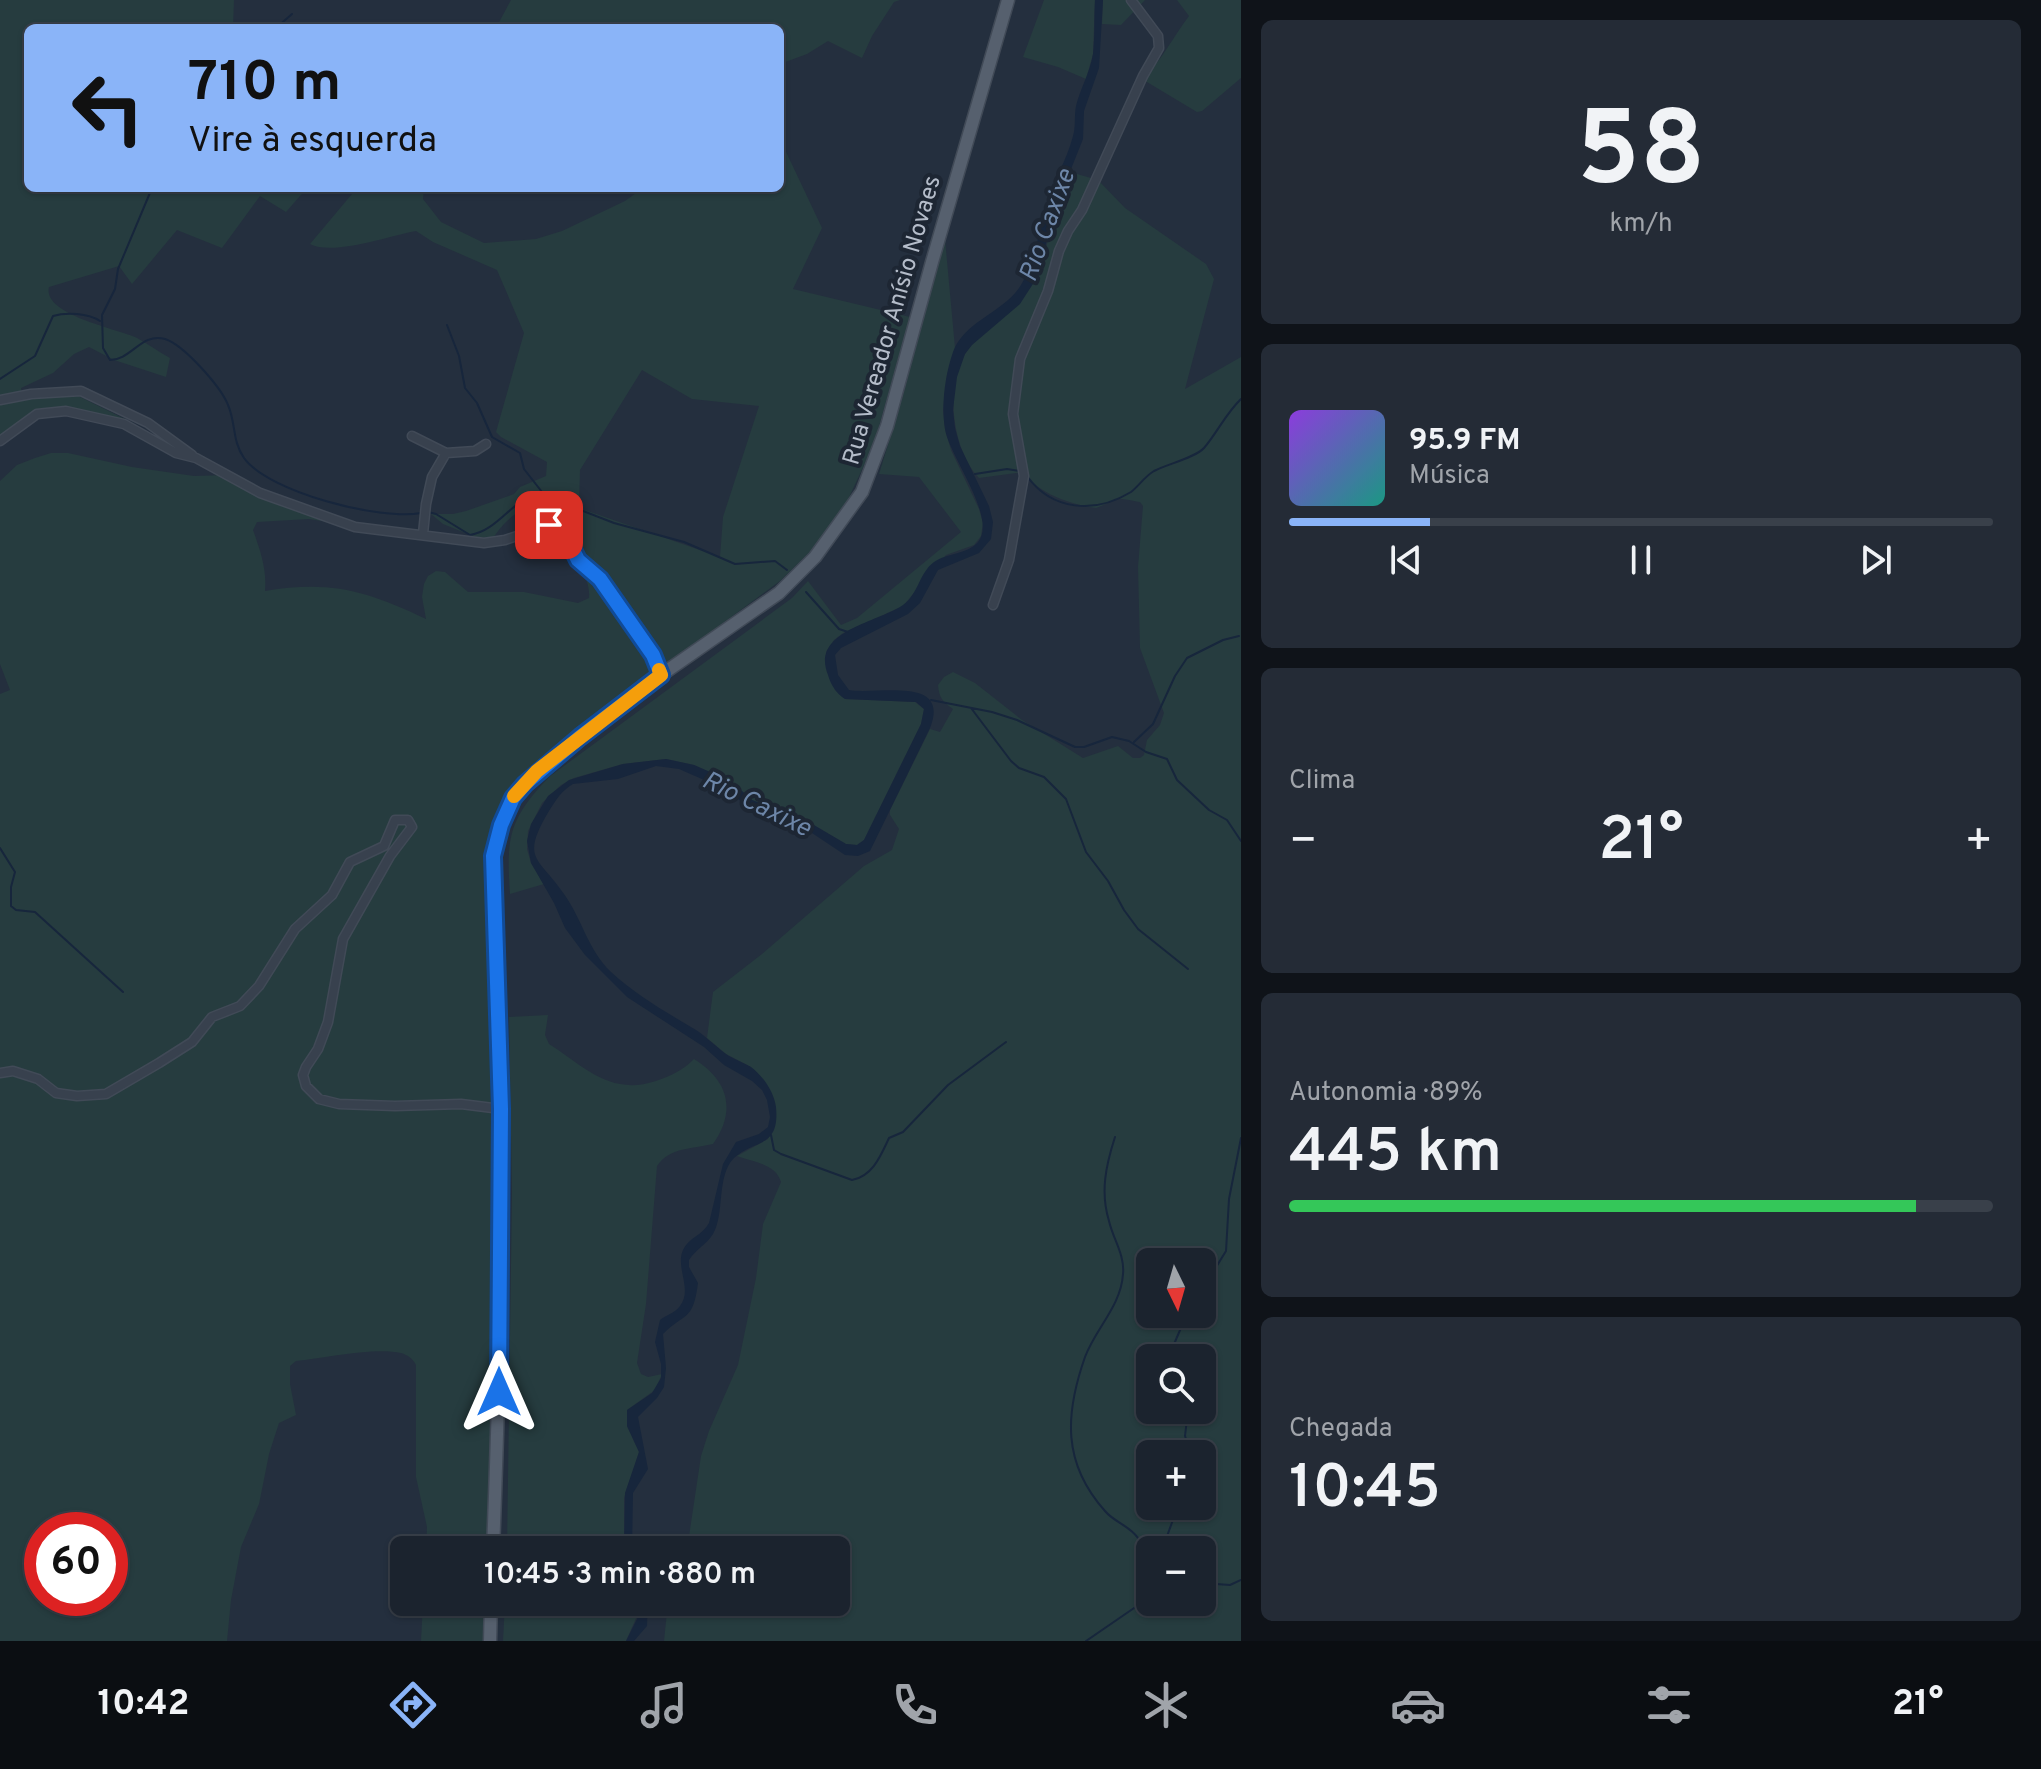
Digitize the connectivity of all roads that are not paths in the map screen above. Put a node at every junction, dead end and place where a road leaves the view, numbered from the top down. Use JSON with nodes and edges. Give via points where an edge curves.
{"nodes":[{"id":1,"x":1008,"y":0,"type":"edge"},
{"id":2,"x":1131,"y":0,"type":"edge"},
{"id":3,"x":0,"y":400,"type":"edge"},
{"id":4,"x":412,"y":436,"type":"dead end"},
{"id":5,"x":0,"y":441,"type":"edge"},
{"id":6,"x":486,"y":444,"type":"dead end"},
{"id":7,"x":446,"y":453,"type":"junction"},
{"id":8,"x":196,"y":458,"type":"junction"},
{"id":9,"x":423,"y":534,"type":"junction"},
{"id":10,"x":993,"y":605,"type":"dead end"},
{"id":11,"x":661,"y":675,"type":"junction"},
{"id":12,"x":0,"y":1073,"type":"edge"},
{"id":13,"x":501,"y":1109,"type":"junction"},
{"id":14,"x":494,"y":1536,"type":"edge"},
{"id":15,"x":491,"y":1616,"type":"edge"},
{"id":16,"x":490,"y":1641,"type":"edge"}],
"edges":[{"from":1,"to":11,"type":"main road","name":"Rua Vereador Anísio Novaes","via":[[887,426],[862,492],[815,557],[779,593]]},
{"from":2,"to":10,"type":"street","via":[[1158,36],[1157,57],[1068,231],[1020,359],[1013,414],[1024,476],[1009,560]]},
{"from":3,"to":8,"type":"street","via":[[81,391],[148,423]]},
{"from":4,"to":7,"type":"street"},
{"from":5,"to":8,"type":"street","via":[[37,414],[66,411],[124,424],[176,453]]},
{"from":6,"to":7,"type":"street","via":[[475,451]]},
{"from":7,"to":9,"type":"street","via":[[432,477]]},
{"from":8,"to":9,"type":"street","via":[[260,493],[355,527]]},
{"from":9,"to":11,"type":"street","via":[[484,543],[549,525],[564,532],[578,560],[622,609]]},
{"from":11,"to":13,"type":"main road","name":"Rua Vereador Anísio Novaes","via":[[537,771],[513,798],[501,825],[493,856]]},
{"from":12,"to":13,"type":"street","via":[[13,1071],[38,1079],[56,1093],[77,1096],[106,1094],[159,1063],[192,1042],[212,1017],[240,1006],[295,929],[332,895],[350,862],[384,846],[395,820],[408,820],[412,827],[343,939],[328,1022],[303,1075],[306,1086],[319,1099],[339,1104]]},
{"from":13,"to":14,"type":"main road","name":"Rua Vereador Anísio Novaes"},
{"from":15,"to":16,"type":"main road"}]}
